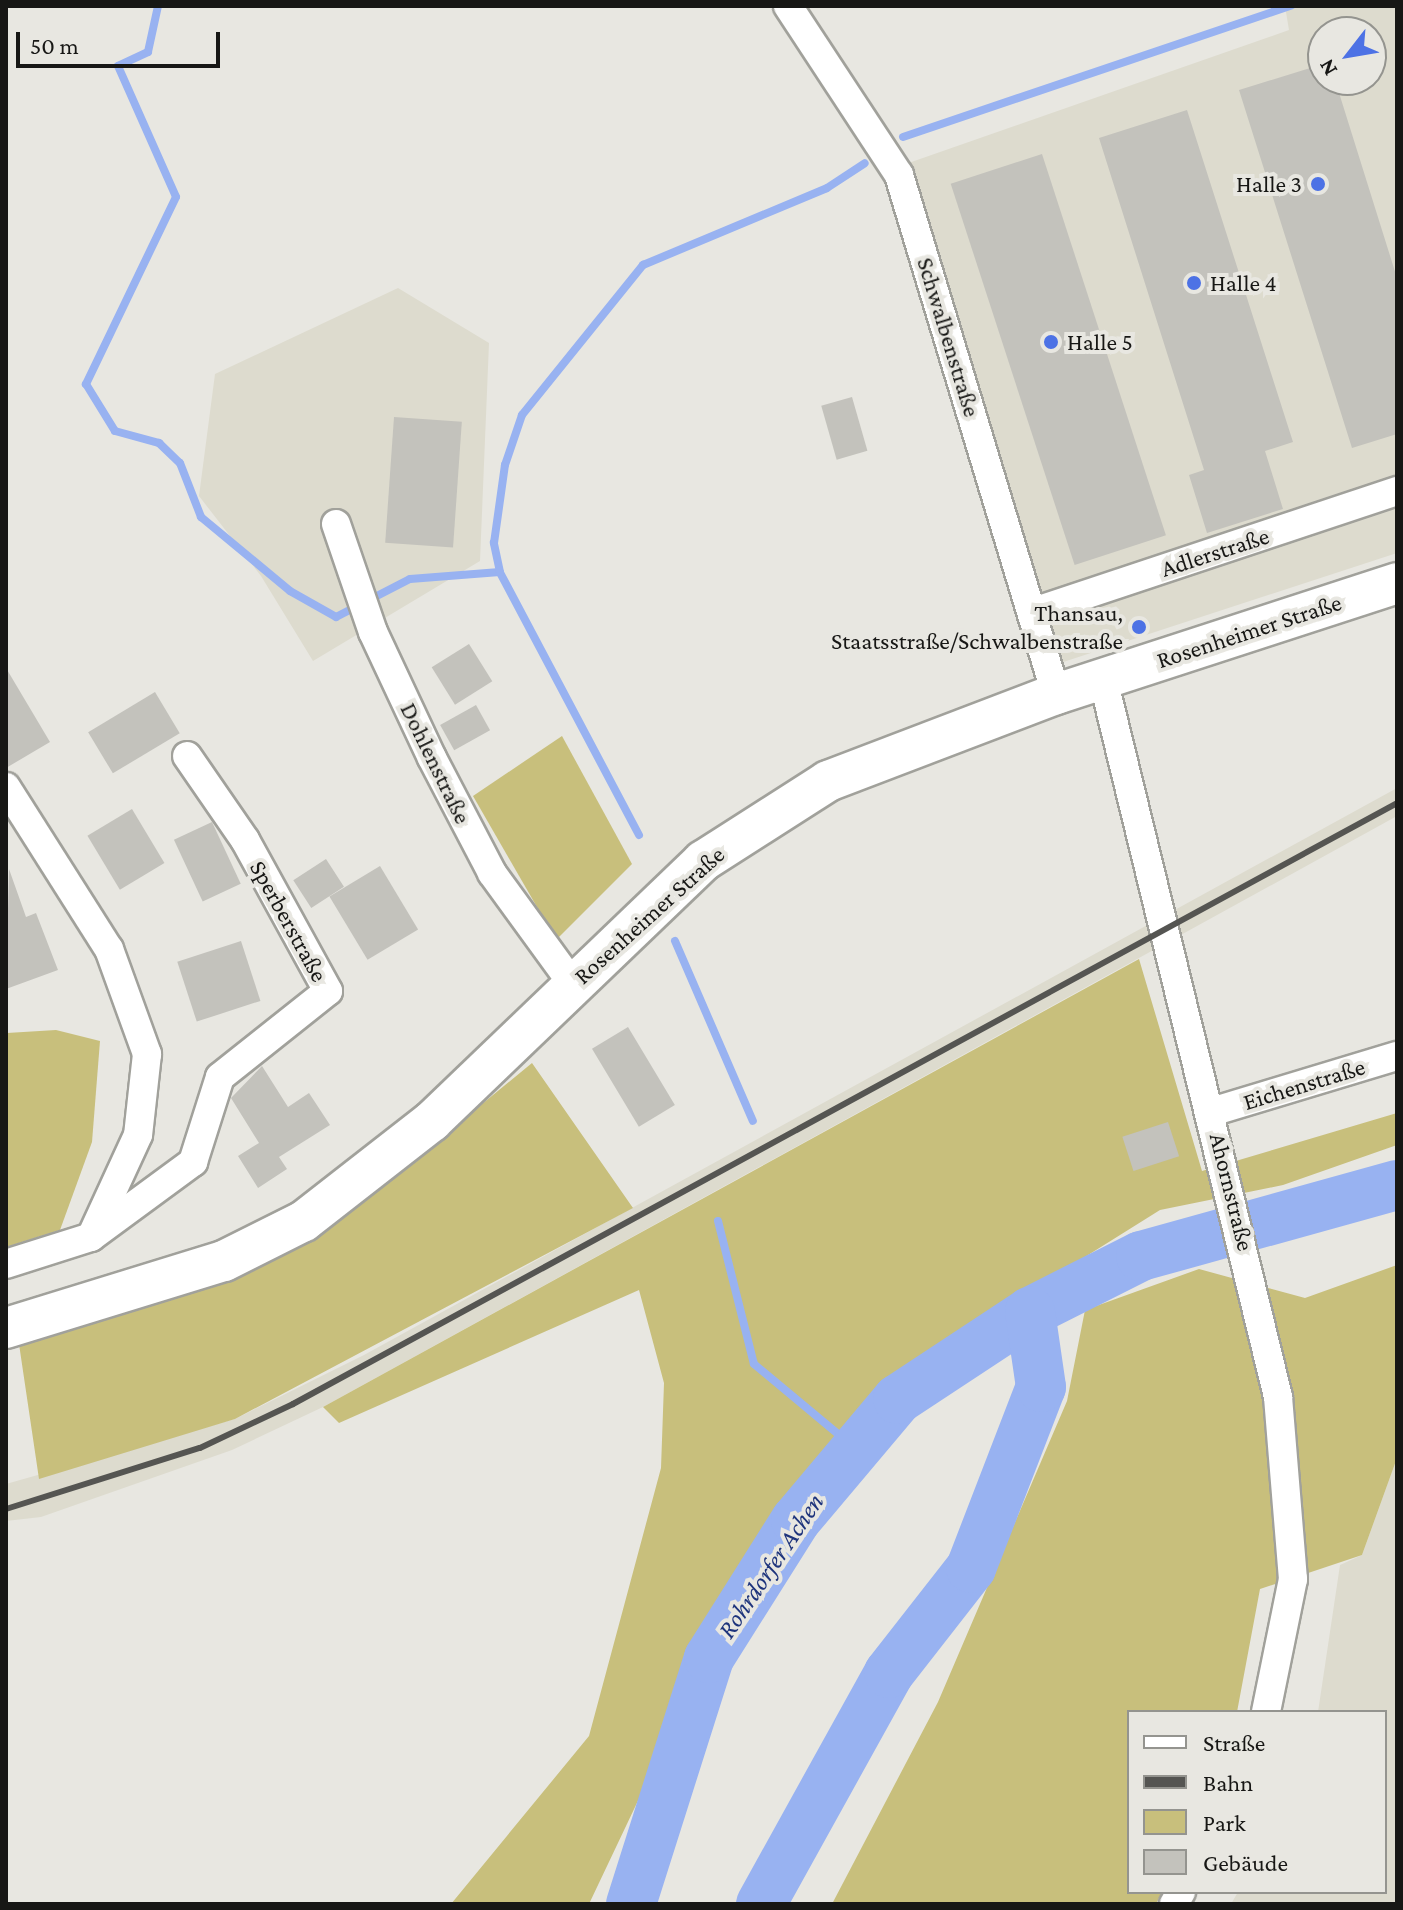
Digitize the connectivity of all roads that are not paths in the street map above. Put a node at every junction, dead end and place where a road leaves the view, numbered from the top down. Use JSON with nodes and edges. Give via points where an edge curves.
{"nodes":[{"id":1,"x":788,"y":6,"type":"edge"},
{"id":2,"x":1397,"y":491,"type":"edge"},
{"id":3,"x":336,"y":524,"type":"dead end"},
{"id":4,"x":1397,"y":583,"type":"edge"},
{"id":5,"x":1033,"y":612,"type":"junction"},
{"id":6,"x":1103,"y":679,"type":"junction"},
{"id":7,"x":1056,"y":694,"type":"junction"},
{"id":8,"x":187,"y":756,"type":"dead end"},
{"id":9,"x":6,"y":787,"type":"edge"},
{"id":10,"x":572,"y":983,"type":"junction"},
{"id":11,"x":1397,"y":1056,"type":"edge"},
{"id":12,"x":1211,"y":1112,"type":"junction"},
{"id":13,"x":91,"y":1237,"type":"junction"},
{"id":14,"x":6,"y":1264,"type":"edge"},
{"id":15,"x":6,"y":1328,"type":"edge"},
{"id":16,"x":1266,"y":1710,"type":"edge"}],
"edges":[{"from":1,"to":5,"type":"street","name":"Schwalbenstraße","via":[[899,175]]},
{"from":2,"to":5,"type":"street","name":"Adlerstraße"},
{"from":3,"to":10,"type":"street","name":"Dohlenstraße","via":[[373,632],[445,783],[492,873]]},
{"from":4,"to":6,"type":"main road","name":"Rosenheimer Straße"},
{"from":5,"to":7,"type":"street","name":"Schwalbenstraße"},
{"from":6,"to":7,"type":"main road","name":"Rosenheimer Straße"},
{"from":6,"to":12,"type":"street","name":"Ahornstraße"},
{"from":7,"to":10,"type":"main road","name":"Rosenheimer Straße","via":[[894,752],[774,813],[703,861]]},
{"from":8,"to":13,"type":"street","name":"Sperberstraße","via":[[245,840],[328,991],[220,1077],[193,1162]]},
{"from":9,"to":13,"type":"street","via":[[109,949],[147,1054],[138,1135]]},
{"from":10,"to":15,"type":"main road","name":"Rosenheimer Straße","via":[[432,1121],[304,1221],[224,1261]]},
{"from":11,"to":12,"type":"street","name":"Eichenstraße"},
{"from":12,"to":16,"type":"street","name":"Ahornstraße","via":[[1278,1397],[1293,1579]]},
{"from":13,"to":14,"type":"street","name":"Sperberstraße"}]}
